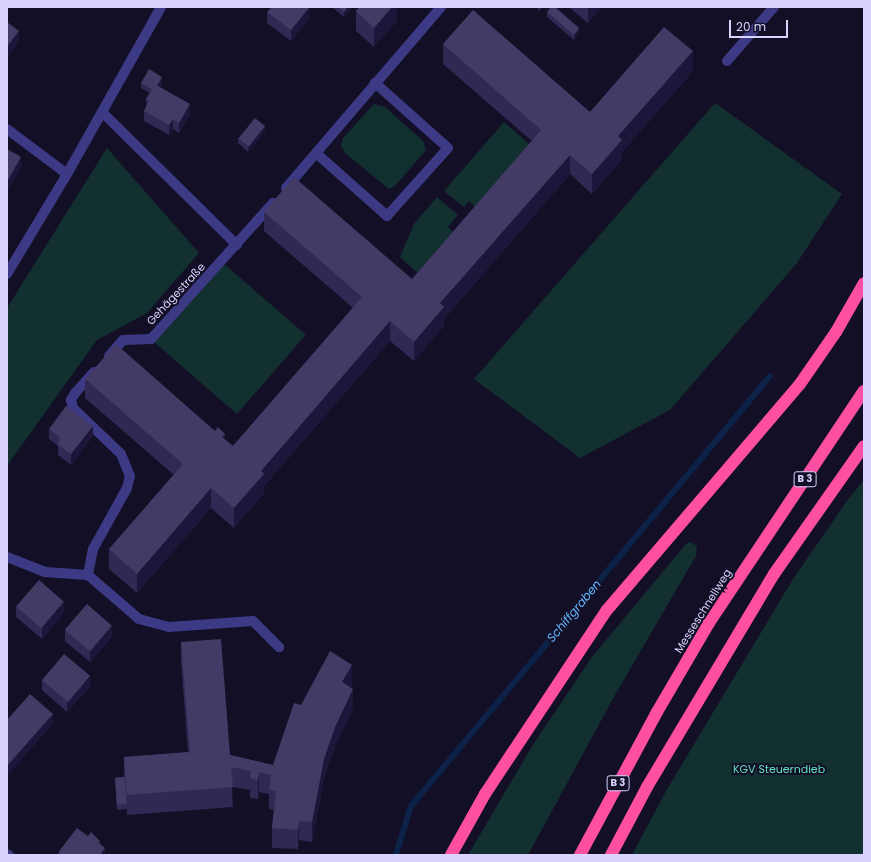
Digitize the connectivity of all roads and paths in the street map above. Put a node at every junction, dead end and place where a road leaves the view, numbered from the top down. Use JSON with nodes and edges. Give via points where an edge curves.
{"nodes":[{"id":1,"x":161,"y":7,"type":"edge"},
{"id":2,"x":441,"y":7,"type":"edge"},
{"id":3,"x":774,"y":7,"type":"edge"},
{"id":4,"x":727,"y":62,"type":"dead end"},
{"id":5,"x":374,"y":84,"type":"junction"},
{"id":6,"x":103,"y":113,"type":"junction"},
{"id":7,"x":7,"y":129,"type":"edge"},
{"id":8,"x":316,"y":153,"type":"junction"},
{"id":9,"x":68,"y":174,"type":"junction"},
{"id":10,"x":237,"y":244,"type":"junction"},
{"id":11,"x":7,"y":274,"type":"edge"},
{"id":12,"x":864,"y":283,"type":"edge"},
{"id":13,"x":864,"y":391,"type":"edge"},
{"id":14,"x":864,"y":446,"type":"edge"},
{"id":15,"x":7,"y":557,"type":"edge"},
{"id":16,"x":88,"y":575,"type":"junction"},
{"id":17,"x":279,"y":646,"type":"dead end"},
{"id":18,"x":450,"y":855,"type":"edge"},
{"id":19,"x":580,"y":855,"type":"edge"},
{"id":20,"x":611,"y":855,"type":"edge"}],
"edges":[{"from":1,"to":6,"type":"street"},
{"from":2,"to":5,"type":"street","name":"Gehägestraße"},
{"from":3,"to":4,"type":"street"},
{"from":5,"to":8,"type":"street","name":"Gehägestraße"},
{"from":5,"to":8,"type":"street","via":[[448,148],[387,216]]},
{"from":6,"to":9,"type":"street"},
{"from":6,"to":10,"type":"street"},
{"from":7,"to":9,"type":"street"},
{"from":8,"to":10,"type":"street","name":"Gehägestraße"},
{"from":9,"to":11,"type":"street"},
{"from":10,"to":16,"type":"street","name":"Gehägestraße","via":[[151,339],[123,340],[71,400],[73,408],[121,454],[130,476],[127,488],[94,549]]},
{"from":12,"to":18,"type":"highway","via":[[836,332],[800,384],[607,610],[484,794]]},
{"from":13,"to":19,"type":"highway","name":"Messeschnellweg","number":"B 3","via":[[709,623],[657,712]]},
{"from":14,"to":20,"type":"highway","via":[[774,574],[647,787]]},
{"from":15,"to":16,"type":"street","via":[[45,572]]},
{"from":16,"to":17,"type":"street","via":[[139,619],[169,627],[253,621]]}]}
